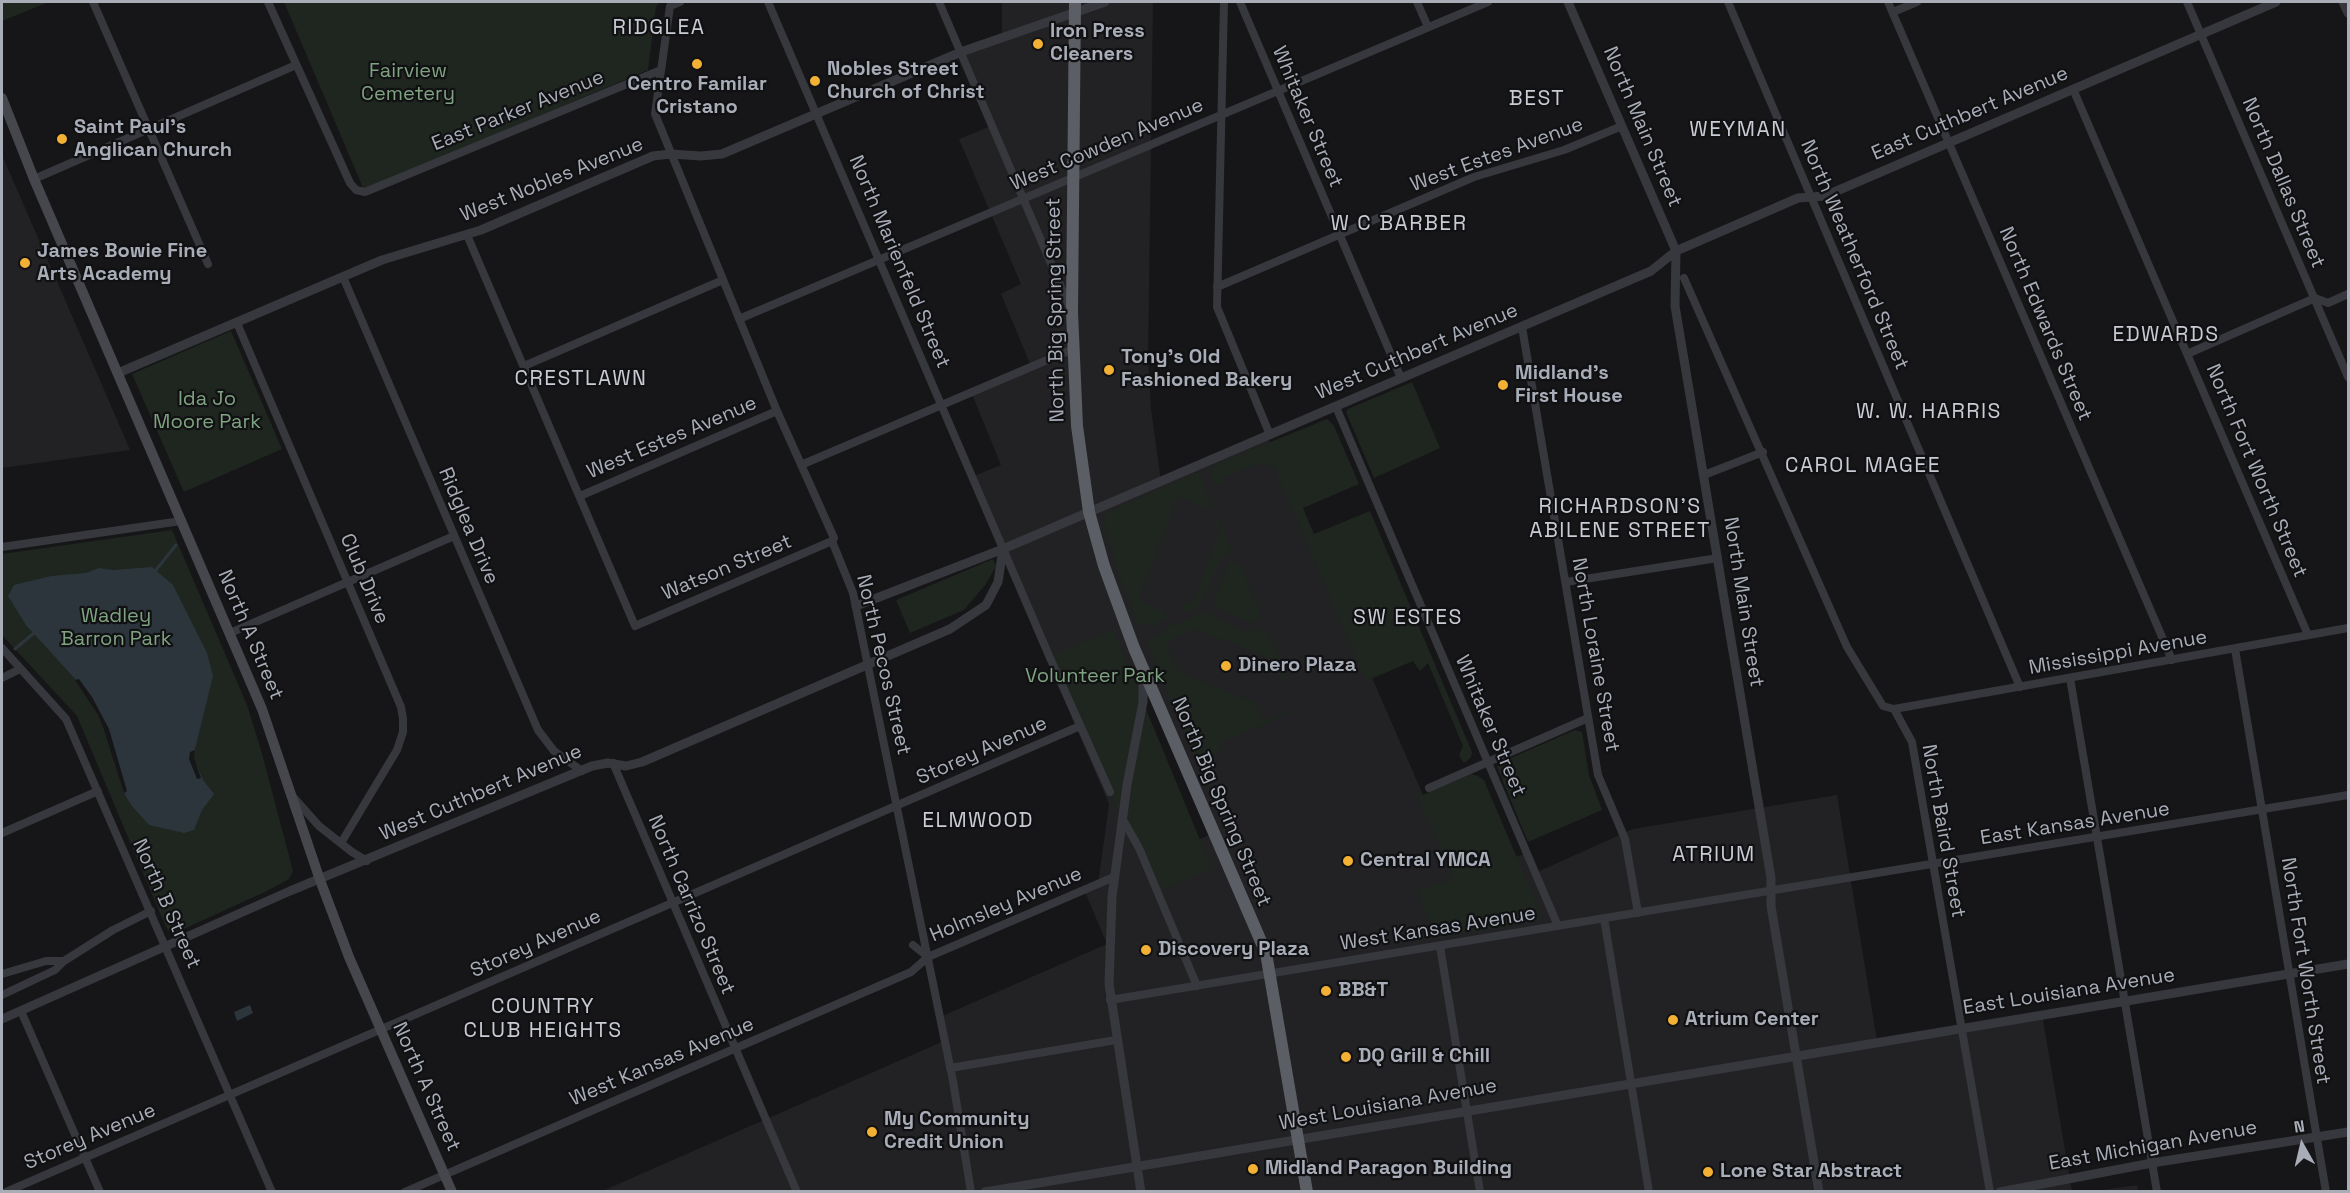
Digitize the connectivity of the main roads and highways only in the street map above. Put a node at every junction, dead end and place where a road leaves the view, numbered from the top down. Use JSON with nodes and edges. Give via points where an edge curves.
{"nodes":[{"id":1,"x":1075,"y":7,"type":"edge"},
{"id":2,"x":2,"y":98,"type":"edge"},
{"id":3,"x":452,"y":1191,"type":"edge"},
{"id":4,"x":1307,"y":1191,"type":"edge"}],
"edges":[{"from":1,"to":4,"type":"highway","name":"North Big Spring Street","via":[[1073,350],[1077,426],[1089,512],[1104,567],[1143,670],[1266,953]]},
{"from":2,"to":3,"type":"main road","name":"North A Street","via":[[262,709],[349,957]]}]}
